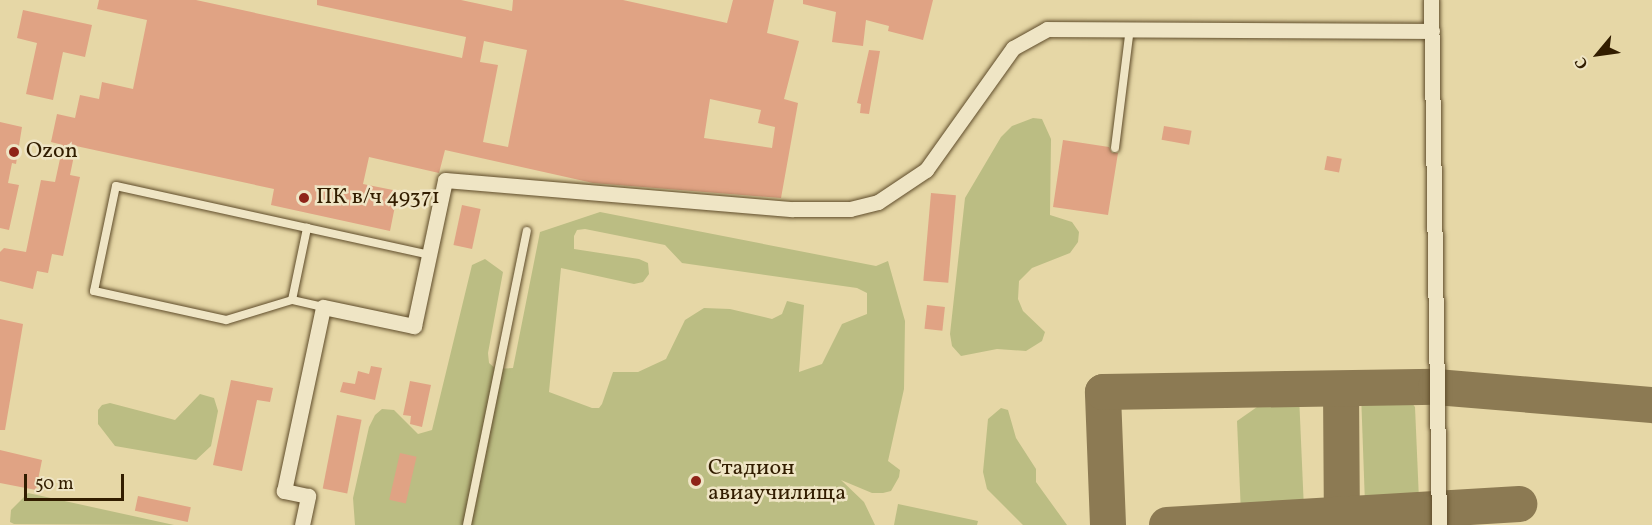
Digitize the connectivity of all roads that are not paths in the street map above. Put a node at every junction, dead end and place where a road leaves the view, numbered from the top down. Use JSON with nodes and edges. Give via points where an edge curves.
{"nodes":[{"id":1,"x":1431,"y":0,"type":"edge"},
{"id":2,"x":1131,"y":28,"type":"junction"},
{"id":3,"x":1432,"y":31,"type":"junction"},
{"id":4,"x":1115,"y":148,"type":"dead end"},
{"id":5,"x":307,"y":228,"type":"junction"},
{"id":6,"x":527,"y":231,"type":"dead end"},
{"id":7,"x":430,"y":255,"type":"junction"},
{"id":8,"x":292,"y":300,"type":"junction"},
{"id":9,"x":323,"y":307,"type":"junction"},
{"id":10,"x":302,"y":525,"type":"edge"},
{"id":11,"x":467,"y":525,"type":"edge"},
{"id":12,"x":1439,"y":525,"type":"edge"}],
"edges":[{"from":1,"to":3,"type":"street"},
{"from":2,"to":3,"type":"street"},
{"from":2,"to":4,"type":"lane"},
{"from":2,"to":7,"type":"street","via":[[1056,27],[1020,42],[926,170],[892,194],[864,206],[793,209],[445,180]]},
{"from":3,"to":12,"type":"street"},
{"from":5,"to":7,"type":"lane"},
{"from":5,"to":8,"type":"lane"},
{"from":5,"to":8,"type":"lane","via":[[116,186],[94,291],[226,320]]},
{"from":6,"to":11,"type":"lane"},
{"from":7,"to":9,"type":"street","via":[[414,326]]},
{"from":8,"to":9,"type":"lane"},
{"from":9,"to":10,"type":"street","via":[[284,490],[308,496]]}]}
